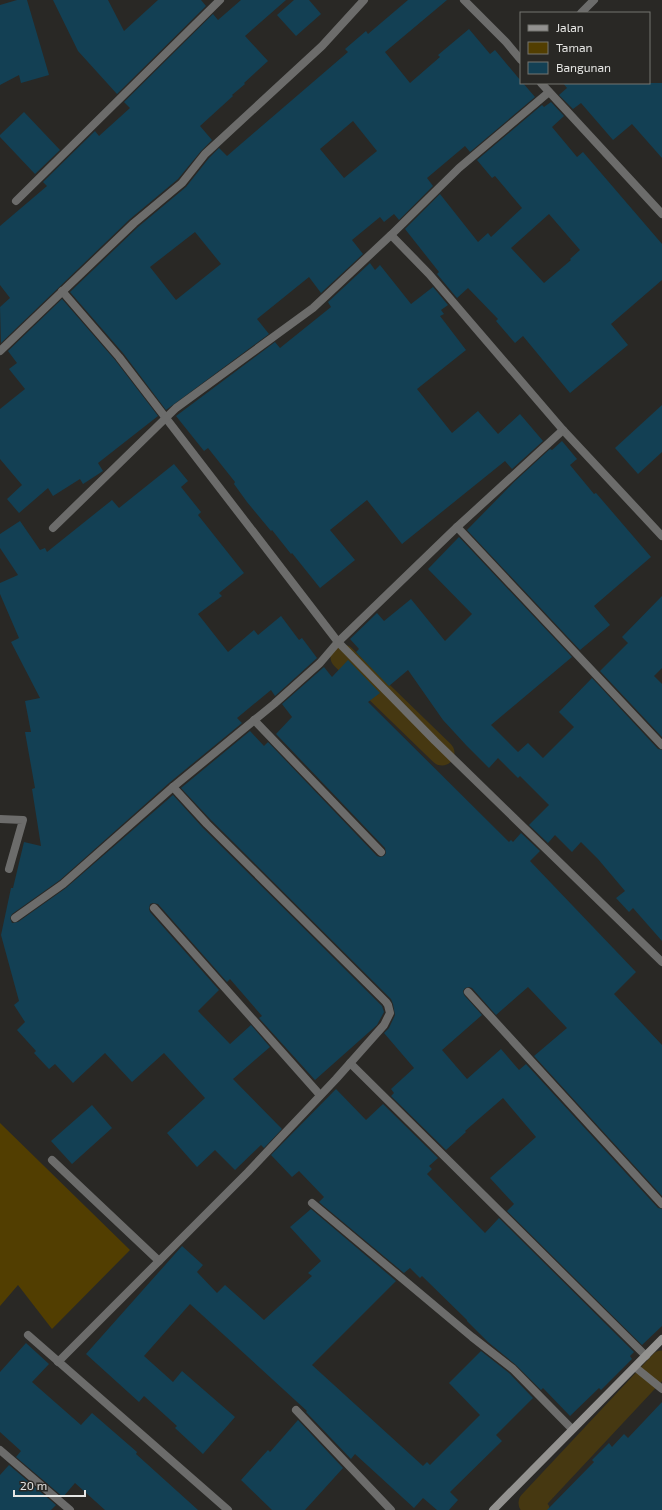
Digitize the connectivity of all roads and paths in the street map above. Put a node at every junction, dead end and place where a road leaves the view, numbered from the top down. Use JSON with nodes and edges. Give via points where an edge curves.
{"nodes":[{"id":1,"x":220,"y":0,"type":"edge"},
{"id":2,"x":364,"y":0,"type":"edge"},
{"id":3,"x":464,"y":0,"type":"edge"},
{"id":4,"x":594,"y":0,"type":"edge"},
{"id":5,"x":582,"y":12,"type":"edge"},
{"id":6,"x":520,"y":59,"type":"edge"},
{"id":7,"x":542,"y":84,"type":"edge"},
{"id":8,"x":549,"y":92,"type":"junction"},
{"id":9,"x":16,"y":200,"type":"dead end"},
{"id":10,"x":662,"y":214,"type":"edge"},
{"id":11,"x":391,"y":235,"type":"junction"},
{"id":12,"x":62,"y":291,"type":"junction"},
{"id":13,"x":0,"y":351,"type":"edge"},
{"id":14,"x":166,"y":417,"type":"junction"},
{"id":15,"x":563,"y":430,"type":"junction"},
{"id":16,"x":457,"y":527,"type":"junction"},
{"id":17,"x":53,"y":528,"type":"dead end"},
{"id":18,"x":662,"y":536,"type":"edge"},
{"id":19,"x":338,"y":642,"type":"junction"},
{"id":20,"x":254,"y":720,"type":"junction"},
{"id":21,"x":662,"y":745,"type":"edge"},
{"id":22,"x":173,"y":787,"type":"junction"},
{"id":23,"x":0,"y":819,"type":"edge"},
{"id":24,"x":381,"y":852,"type":"dead end"},
{"id":25,"x":9,"y":869,"type":"dead end"},
{"id":26,"x":154,"y":908,"type":"dead end"},
{"id":27,"x":15,"y":918,"type":"dead end"},
{"id":28,"x":662,"y":962,"type":"edge"},
{"id":29,"x":468,"y":992,"type":"dead end"},
{"id":30,"x":350,"y":1064,"type":"junction"},
{"id":31,"x":320,"y":1094,"type":"junction"},
{"id":32,"x":52,"y":1160,"type":"dead end"},
{"id":33,"x":312,"y":1203,"type":"dead end"},
{"id":34,"x":662,"y":1204,"type":"edge"},
{"id":35,"x":159,"y":1261,"type":"junction"},
{"id":36,"x":28,"y":1335,"type":"dead end"},
{"id":37,"x":662,"y":1340,"type":"edge"},
{"id":38,"x":646,"y":1356,"type":"junction"},
{"id":39,"x":58,"y":1362,"type":"junction"},
{"id":40,"x":635,"y":1367,"type":"junction"},
{"id":41,"x":662,"y":1389,"type":"edge"},
{"id":42,"x":296,"y":1410,"type":"dead end"},
{"id":43,"x":572,"y":1429,"type":"junction"},
{"id":44,"x":0,"y":1450,"type":"edge"},
{"id":45,"x":70,"y":1510,"type":"edge"},
{"id":46,"x":228,"y":1510,"type":"edge"},
{"id":47,"x":391,"y":1510,"type":"edge"},
{"id":48,"x":493,"y":1510,"type":"edge"}],
"edges":[{"from":1,"to":9,"type":"street"},
{"from":2,"to":12,"type":"street","via":[[322,46],[205,154],[182,183],[134,223]]},
{"from":3,"to":6,"type":"street"},
{"from":4,"to":5,"type":"street"},
{"from":7,"to":8,"type":"street"},
{"from":8,"to":10,"type":"street"},
{"from":8,"to":11,"type":"street","via":[[459,168]]},
{"from":11,"to":14,"type":"street","via":[[313,308]]},
{"from":11,"to":15,"type":"street","via":[[429,274]]},
{"from":12,"to":13,"type":"street"},
{"from":12,"to":14,"type":"street"},
{"from":14,"to":17,"type":"street"},
{"from":14,"to":19,"type":"street"},
{"from":15,"to":16,"type":"street"},
{"from":15,"to":18,"type":"street"},
{"from":16,"to":19,"type":"street"},
{"from":16,"to":21,"type":"street"},
{"from":19,"to":20,"type":"street","via":[[320,663]]},
{"from":19,"to":28,"type":"street","via":[[435,741]]},
{"from":20,"to":22,"type":"street"},
{"from":20,"to":24,"type":"street"},
{"from":22,"to":27,"type":"street","via":[[63,884]]},
{"from":22,"to":30,"type":"street","via":[[388,1006],[388,1018]]},
{"from":23,"to":25,"type":"street","via":[[23,820]]},
{"from":26,"to":31,"type":"street"},
{"from":29,"to":34,"type":"street"},
{"from":30,"to":31,"type":"street"},
{"from":30,"to":38,"type":"street"},
{"from":31,"to":35,"type":"street","via":[[248,1172]]},
{"from":32,"to":35,"type":"street"},
{"from":33,"to":43,"type":"street","via":[[513,1370]]},
{"from":35,"to":39,"type":"street"},
{"from":36,"to":39,"type":"street"},
{"from":37,"to":38,"type":"street"},
{"from":38,"to":40,"type":"street"},
{"from":39,"to":46,"type":"street"},
{"from":40,"to":41,"type":"street"},
{"from":40,"to":43,"type":"street"},
{"from":42,"to":47,"type":"street"},
{"from":43,"to":48,"type":"street"},
{"from":44,"to":45,"type":"street"}]}
